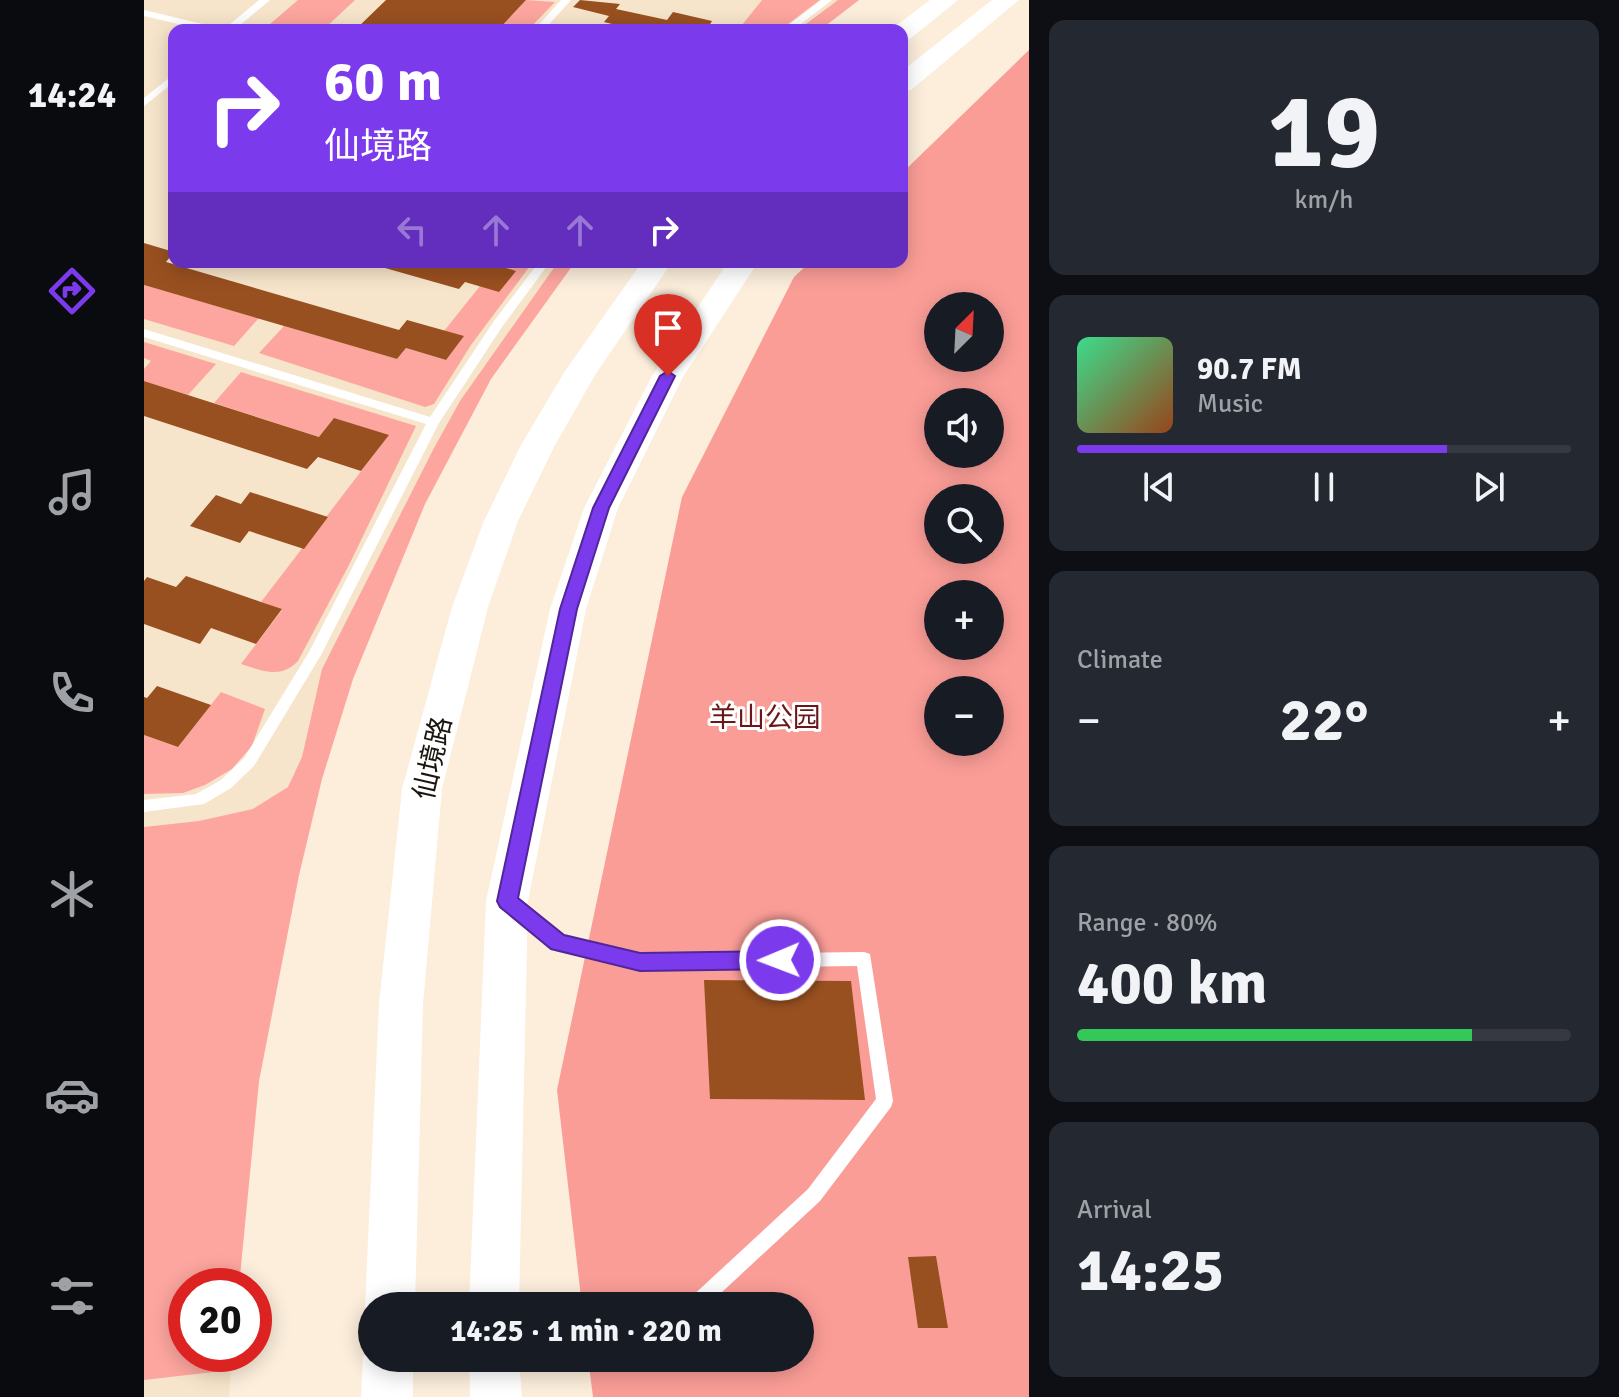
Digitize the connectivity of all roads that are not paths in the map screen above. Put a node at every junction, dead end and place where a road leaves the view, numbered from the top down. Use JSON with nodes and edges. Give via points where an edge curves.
{"nodes":[{"id":1,"x":265,"y":0,"type":"edge"},
{"id":2,"x":566,"y":0,"type":"edge"},
{"id":3,"x":827,"y":0,"type":"edge"},
{"id":4,"x":946,"y":0,"type":"edge"},
{"id":5,"x":1007,"y":0,"type":"edge"},
{"id":6,"x":144,"y":13,"type":"edge"},
{"id":7,"x":191,"y":24,"type":"edge"},
{"id":8,"x":235,"y":24,"type":"edge"},
{"id":9,"x":544,"y":24,"type":"edge"},
{"id":10,"x":795,"y":24,"type":"edge"},
{"id":11,"x":908,"y":28,"type":"edge"},
{"id":12,"x":908,"y":79,"type":"edge"},
{"id":13,"x":168,"y":82,"type":"edge"},
{"id":14,"x":144,"y":103,"type":"edge"},
{"id":15,"x":540,"y":268,"type":"edge"},
{"id":16,"x":653,"y":268,"type":"edge"},
{"id":17,"x":739,"y":268,"type":"edge"},
{"id":18,"x":144,"y":333,"type":"edge"},
{"id":19,"x":433,"y":422,"type":"junction"},
{"id":20,"x":144,"y":806,"type":"edge"},
{"id":21,"x":507,"y":901,"type":"junction"},
{"id":22,"x":391,"y":1292,"type":"edge"},
{"id":23,"x":494,"y":1292,"type":"edge"},
{"id":24,"x":709,"y":1292,"type":"edge"},
{"id":25,"x":388,"y":1372,"type":"edge"},
{"id":26,"x":495,"y":1372,"type":"edge"},
{"id":27,"x":387,"y":1397,"type":"edge"},
{"id":28,"x":496,"y":1397,"type":"edge"}],
"edges":[{"from":1,"to":8,"type":"lane"},
{"from":2,"to":9,"type":"lane"},
{"from":3,"to":10,"type":"lane"},
{"from":4,"to":11,"type":"main road"},
{"from":5,"to":12,"type":"main road"},
{"from":6,"to":7,"type":"lane"},
{"from":13,"to":14,"type":"lane"},
{"from":15,"to":19,"type":"lane"},
{"from":16,"to":22,"type":"main road","name":"仙境路","via":[[581,371],[501,521],[470,607],[422,789],[401,1004]]},
{"from":17,"to":21,"type":"main road","via":[[668,376],[601,508],[568,609]]},
{"from":18,"to":19,"type":"lane"},
{"from":19,"to":20,"type":"lane","via":[[314,655],[249,762],[199,800]]},
{"from":21,"to":23,"type":"main road"},
{"from":21,"to":24,"type":"lane","via":[[559,943],[640,962],[864,959],[885,1101],[814,1195]]},
{"from":25,"to":27,"type":"main road"},
{"from":26,"to":28,"type":"main road"}]}
